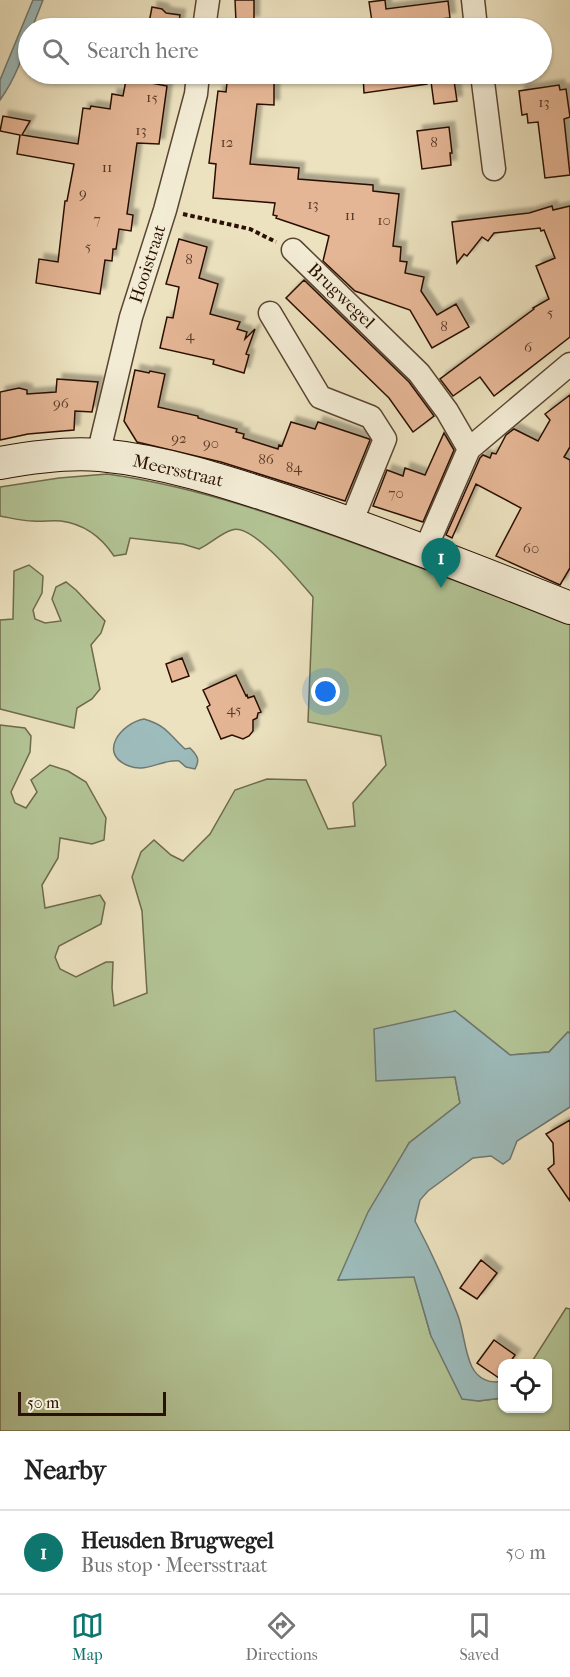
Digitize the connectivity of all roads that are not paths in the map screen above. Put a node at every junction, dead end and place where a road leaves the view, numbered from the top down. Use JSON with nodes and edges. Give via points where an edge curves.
{"nodes":[{"id":1,"x":208,"y":0,"type":"edge"},
{"id":2,"x":473,"y":0,"type":"edge"},
{"id":3,"x":205,"y":18,"type":"edge"},
{"id":4,"x":475,"y":18,"type":"edge"},
{"id":5,"x":197,"y":84,"type":"edge"},
{"id":6,"x":483,"y":84,"type":"edge"},
{"id":7,"x":494,"y":169,"type":"dead end"},
{"id":8,"x":293,"y":250,"type":"road end"},
{"id":9,"x":270,"y":313,"type":"dead end"},
{"id":10,"x":570,"y":364,"type":"edge"},
{"id":11,"x":469,"y":449,"type":"junction"},
{"id":12,"x":98,"y":455,"type":"junction"},
{"id":13,"x":0,"y":463,"type":"edge"},
{"id":14,"x":351,"y":523,"type":"junction"},
{"id":15,"x":425,"y":550,"type":"junction"},
{"id":16,"x":570,"y":608,"type":"edge"}],
"edges":[{"from":1,"to":3,"type":"street"},
{"from":2,"to":4,"type":"street"},
{"from":5,"to":12,"type":"street","name":"Hooistraat","via":[[165,210],[131,318]]},
{"from":6,"to":7,"type":"street"},
{"from":8,"to":11,"type":"street","name":"Brugwegel","via":[[419,373]]},
{"from":9,"to":14,"type":"street","via":[[320,397],[371,417],[385,439]]},
{"from":10,"to":11,"type":"street"},
{"from":11,"to":15,"type":"street"},
{"from":12,"to":13,"type":"main road","name":"Meersstraat","via":[[30,457]]},
{"from":12,"to":14,"type":"main road","name":"Meersstraat","via":[[176,468]]},
{"from":14,"to":15,"type":"main road","name":"Meersstraat"},
{"from":15,"to":16,"type":"main road","name":"Meersstraat"}]}
